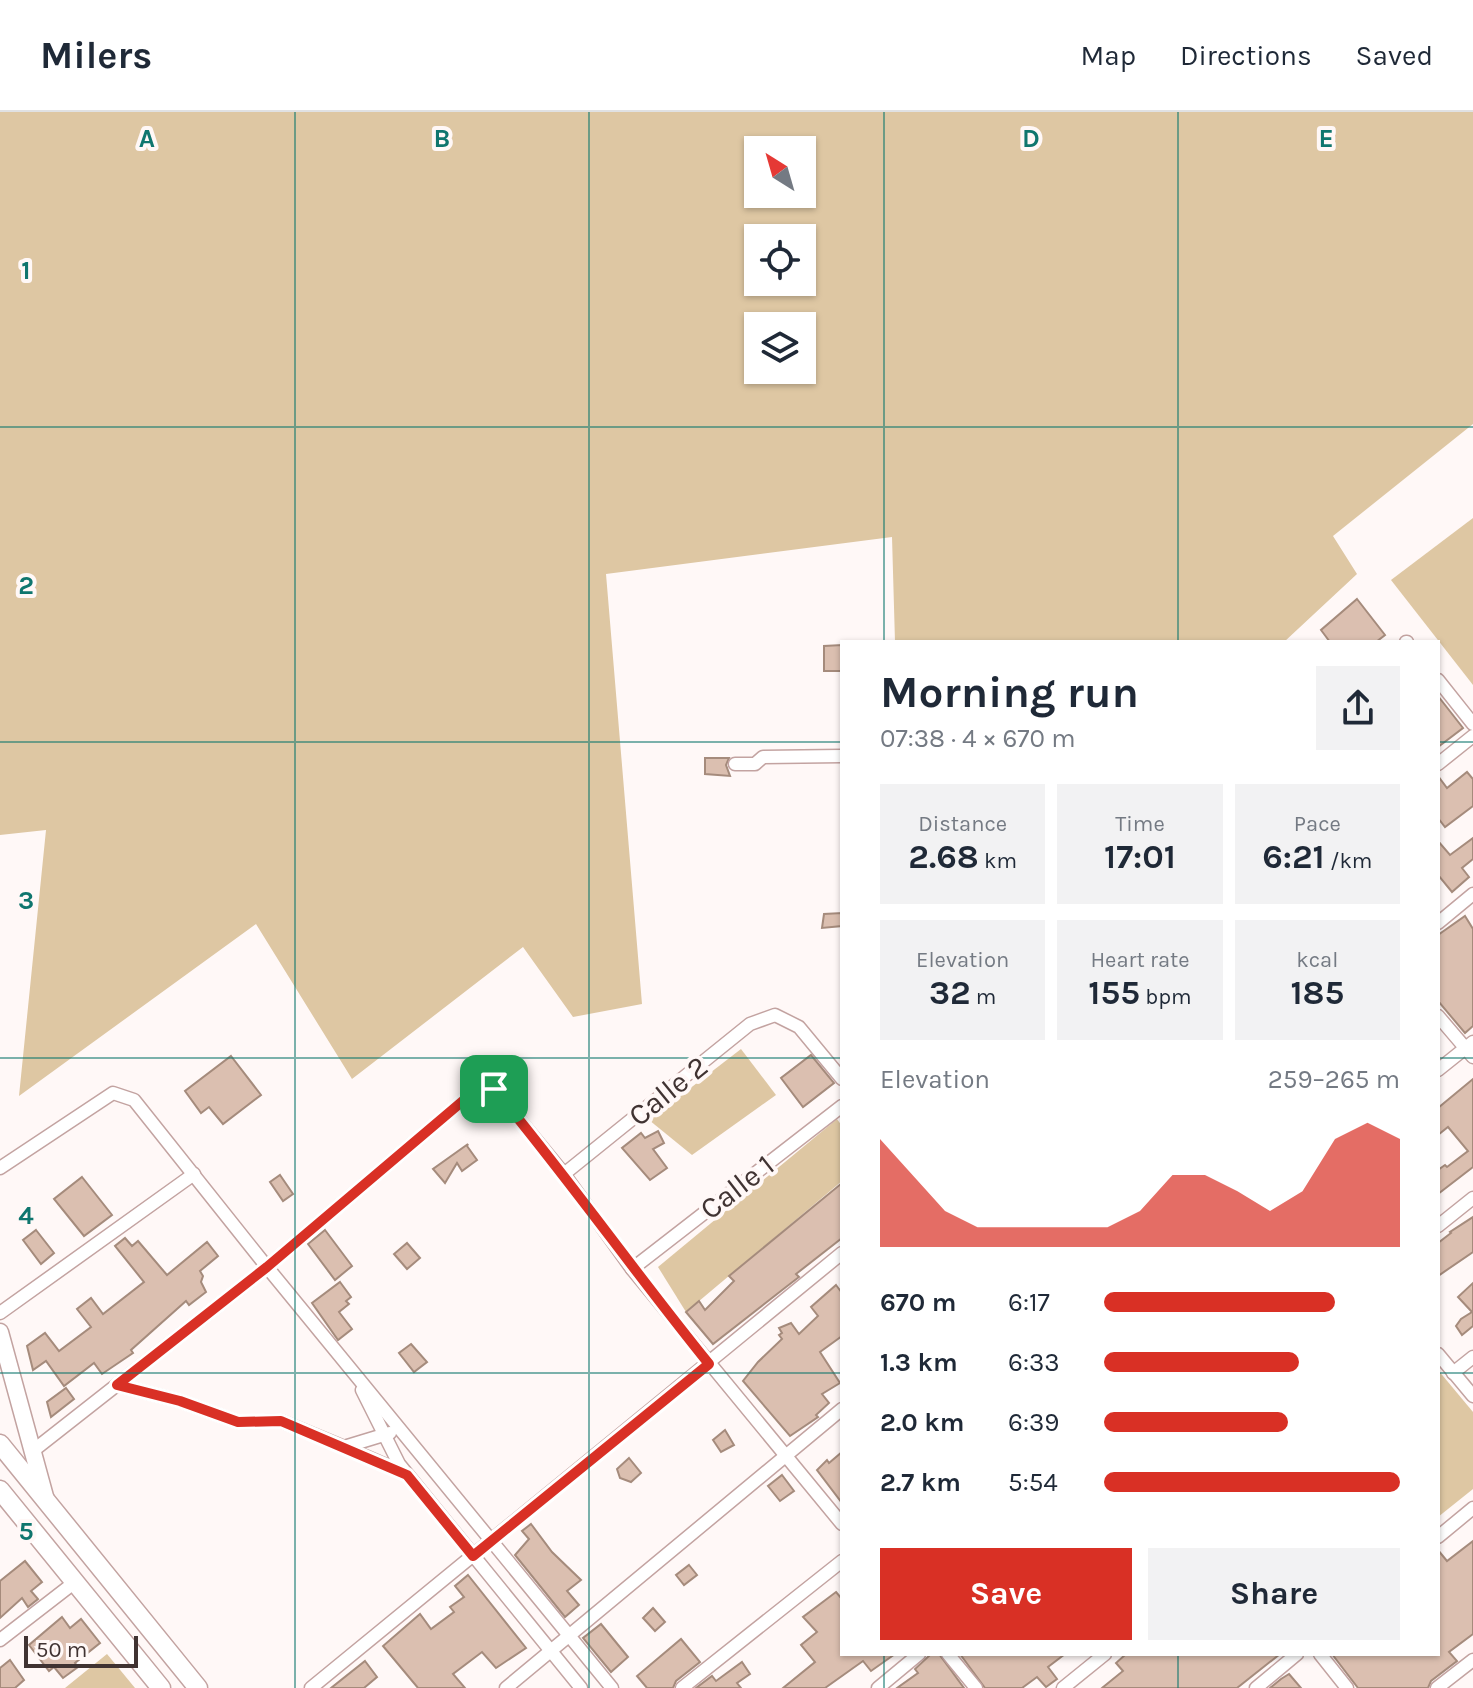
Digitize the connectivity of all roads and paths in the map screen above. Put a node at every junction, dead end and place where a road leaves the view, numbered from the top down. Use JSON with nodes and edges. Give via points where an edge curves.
{"nodes":[{"id":1,"x":1440,"y":683,"type":"edge"},
{"id":2,"x":1473,"y":724,"type":"edge"},
{"id":3,"x":1473,"y":736,"type":"edge"},
{"id":4,"x":840,"y":756,"type":"edge"},
{"id":5,"x":1440,"y":762,"type":"edge"},
{"id":6,"x":735,"y":764,"type":"dead end"},
{"id":7,"x":1473,"y":894,"type":"edge"},
{"id":8,"x":1440,"y":921,"type":"edge"},
{"id":9,"x":1440,"y":1018,"type":"edge"},
{"id":10,"x":1471,"y":1049,"type":"edge"},
{"id":11,"x":1440,"y":1069,"type":"edge"},
{"id":12,"x":840,"y":1077,"type":"edge"},
{"id":13,"x":840,"y":1108,"type":"edge"},
{"id":14,"x":0,"y":1168,"type":"edge"},
{"id":15,"x":194,"y":1174,"type":"junction"},
{"id":16,"x":564,"y":1174,"type":"junction"},
{"id":17,"x":1473,"y":1198,"type":"edge"},
{"id":18,"x":1440,"y":1224,"type":"edge"},
{"id":19,"x":840,"y":1255,"type":"edge"},
{"id":20,"x":267,"y":1267,"type":"junction"},
{"id":21,"x":632,"y":1269,"type":"junction"},
{"id":22,"x":0,"y":1313,"type":"edge"},
{"id":23,"x":0,"y":1332,"type":"edge"},
{"id":24,"x":1440,"y":1357,"type":"edge"},
{"id":25,"x":1473,"y":1357,"type":"edge"},
{"id":26,"x":709,"y":1364,"type":"junction"},
{"id":27,"x":352,"y":1369,"type":"junction"},
{"id":28,"x":1453,"y":1373,"type":"junction"},
{"id":29,"x":117,"y":1385,"type":"junction"},
{"id":30,"x":1473,"y":1396,"type":"edge"},
{"id":31,"x":840,"y":1411,"type":"edge"},
{"id":32,"x":400,"y":1427,"type":"junction"},
{"id":33,"x":385,"y":1437,"type":"junction"},
{"id":34,"x":0,"y":1444,"type":"edge"},
{"id":35,"x":344,"y":1447,"type":"junction"},
{"id":36,"x":34,"y":1450,"type":"junction"},
{"id":37,"x":786,"y":1455,"type":"junction"},
{"id":38,"x":407,"y":1475,"type":"junction"},
{"id":39,"x":0,"y":1490,"type":"edge"},
{"id":40,"x":46,"y":1500,"type":"junction"},
{"id":41,"x":1473,"y":1508,"type":"edge"},
{"id":42,"x":840,"y":1522,"type":"edge"},
{"id":43,"x":1440,"y":1535,"type":"edge"},
{"id":44,"x":490,"y":1541,"type":"junction"},
{"id":45,"x":473,"y":1556,"type":"junction"},
{"id":46,"x":840,"y":1563,"type":"edge"},
{"id":47,"x":75,"y":1582,"type":"junction"},
{"id":48,"x":569,"y":1637,"type":"junction"},
{"id":49,"x":0,"y":1640,"type":"edge"},
{"id":50,"x":552,"y":1651,"type":"junction"},
{"id":51,"x":917,"y":1656,"type":"edge"},
{"id":52,"x":950,"y":1656,"type":"edge"},
{"id":53,"x":1103,"y":1656,"type":"edge"},
{"id":54,"x":1295,"y":1656,"type":"edge"},
{"id":55,"x":1322,"y":1656,"type":"edge"},
{"id":56,"x":1473,"y":1660,"type":"edge"},
{"id":57,"x":161,"y":1688,"type":"edge"},
{"id":58,"x":198,"y":1688,"type":"edge"},
{"id":59,"x":311,"y":1688,"type":"edge"},
{"id":60,"x":506,"y":1688,"type":"edge"},
{"id":61,"x":581,"y":1688,"type":"edge"},
{"id":62,"x":612,"y":1688,"type":"edge"},
{"id":63,"x":682,"y":1688,"type":"edge"},
{"id":64,"x":878,"y":1688,"type":"edge"},
{"id":65,"x":976,"y":1688,"type":"edge"},
{"id":66,"x":1063,"y":1688,"type":"edge"},
{"id":67,"x":1256,"y":1688,"type":"edge"},
{"id":68,"x":1347,"y":1688,"type":"edge"},
{"id":69,"x":1437,"y":1688,"type":"edge"}],
"edges":[{"from":1,"to":2,"type":"street"},
{"from":3,"to":5,"type":"street"},
{"from":4,"to":6,"type":"street","via":[[763,757],[755,764]]},
{"from":7,"to":8,"type":"street"},
{"from":9,"to":10,"type":"street"},
{"from":10,"to":11,"type":"street"},
{"from":12,"to":16,"type":"street","name":"Calle 2","via":[[799,1027],[775,1015],[750,1024]]},
{"from":13,"to":21,"type":"street","name":"Calle 1"},
{"from":14,"to":15,"type":"street","via":[[113,1093],[134,1100]]},
{"from":15,"to":20,"type":"street"},
{"from":15,"to":22,"type":"street"},
{"from":16,"to":20,"type":"street","via":[[494,1089],[471,1094]]},
{"from":16,"to":21,"type":"street"},
{"from":17,"to":18,"type":"street"},
{"from":19,"to":26,"type":"street"},
{"from":20,"to":27,"type":"street"},
{"from":20,"to":29,"type":"street"},
{"from":21,"to":26,"type":"street"},
{"from":23,"to":36,"type":"street"},
{"from":24,"to":28,"type":"street"},
{"from":25,"to":28,"type":"street"},
{"from":26,"to":37,"type":"street"},
{"from":26,"to":44,"type":"street"},
{"from":27,"to":32,"type":"street"},
{"from":27,"to":33,"type":"street"},
{"from":28,"to":30,"type":"street"},
{"from":29,"to":35,"type":"street","via":[[238,1422],[281,1421]]},
{"from":29,"to":36,"type":"street"},
{"from":31,"to":37,"type":"street"},
{"from":32,"to":33,"type":"street"},
{"from":32,"to":44,"type":"street"},
{"from":33,"to":35,"type":"street"},
{"from":33,"to":38,"type":"street"},
{"from":34,"to":40,"type":"main road"},
{"from":35,"to":38,"type":"street"},
{"from":36,"to":40,"type":"street"},
{"from":37,"to":42,"type":"street"},
{"from":37,"to":48,"type":"street"},
{"from":38,"to":45,"type":"street"},
{"from":39,"to":47,"type":"main road"},
{"from":40,"to":58,"type":"main road"},
{"from":41,"to":43,"type":"street"},
{"from":44,"to":45,"type":"street"},
{"from":44,"to":48,"type":"street"},
{"from":45,"to":50,"type":"street"},
{"from":45,"to":59,"type":"street"},
{"from":46,"to":63,"type":"street"},
{"from":47,"to":49,"type":"street"},
{"from":47,"to":57,"type":"main road"},
{"from":48,"to":50,"type":"street"},
{"from":48,"to":62,"type":"street"},
{"from":50,"to":60,"type":"street"},
{"from":50,"to":61,"type":"street"},
{"from":51,"to":64,"type":"street"},
{"from":52,"to":65,"type":"street"},
{"from":53,"to":66,"type":"street"},
{"from":54,"to":67,"type":"street"},
{"from":55,"to":68,"type":"street"},
{"from":56,"to":69,"type":"street"}]}
